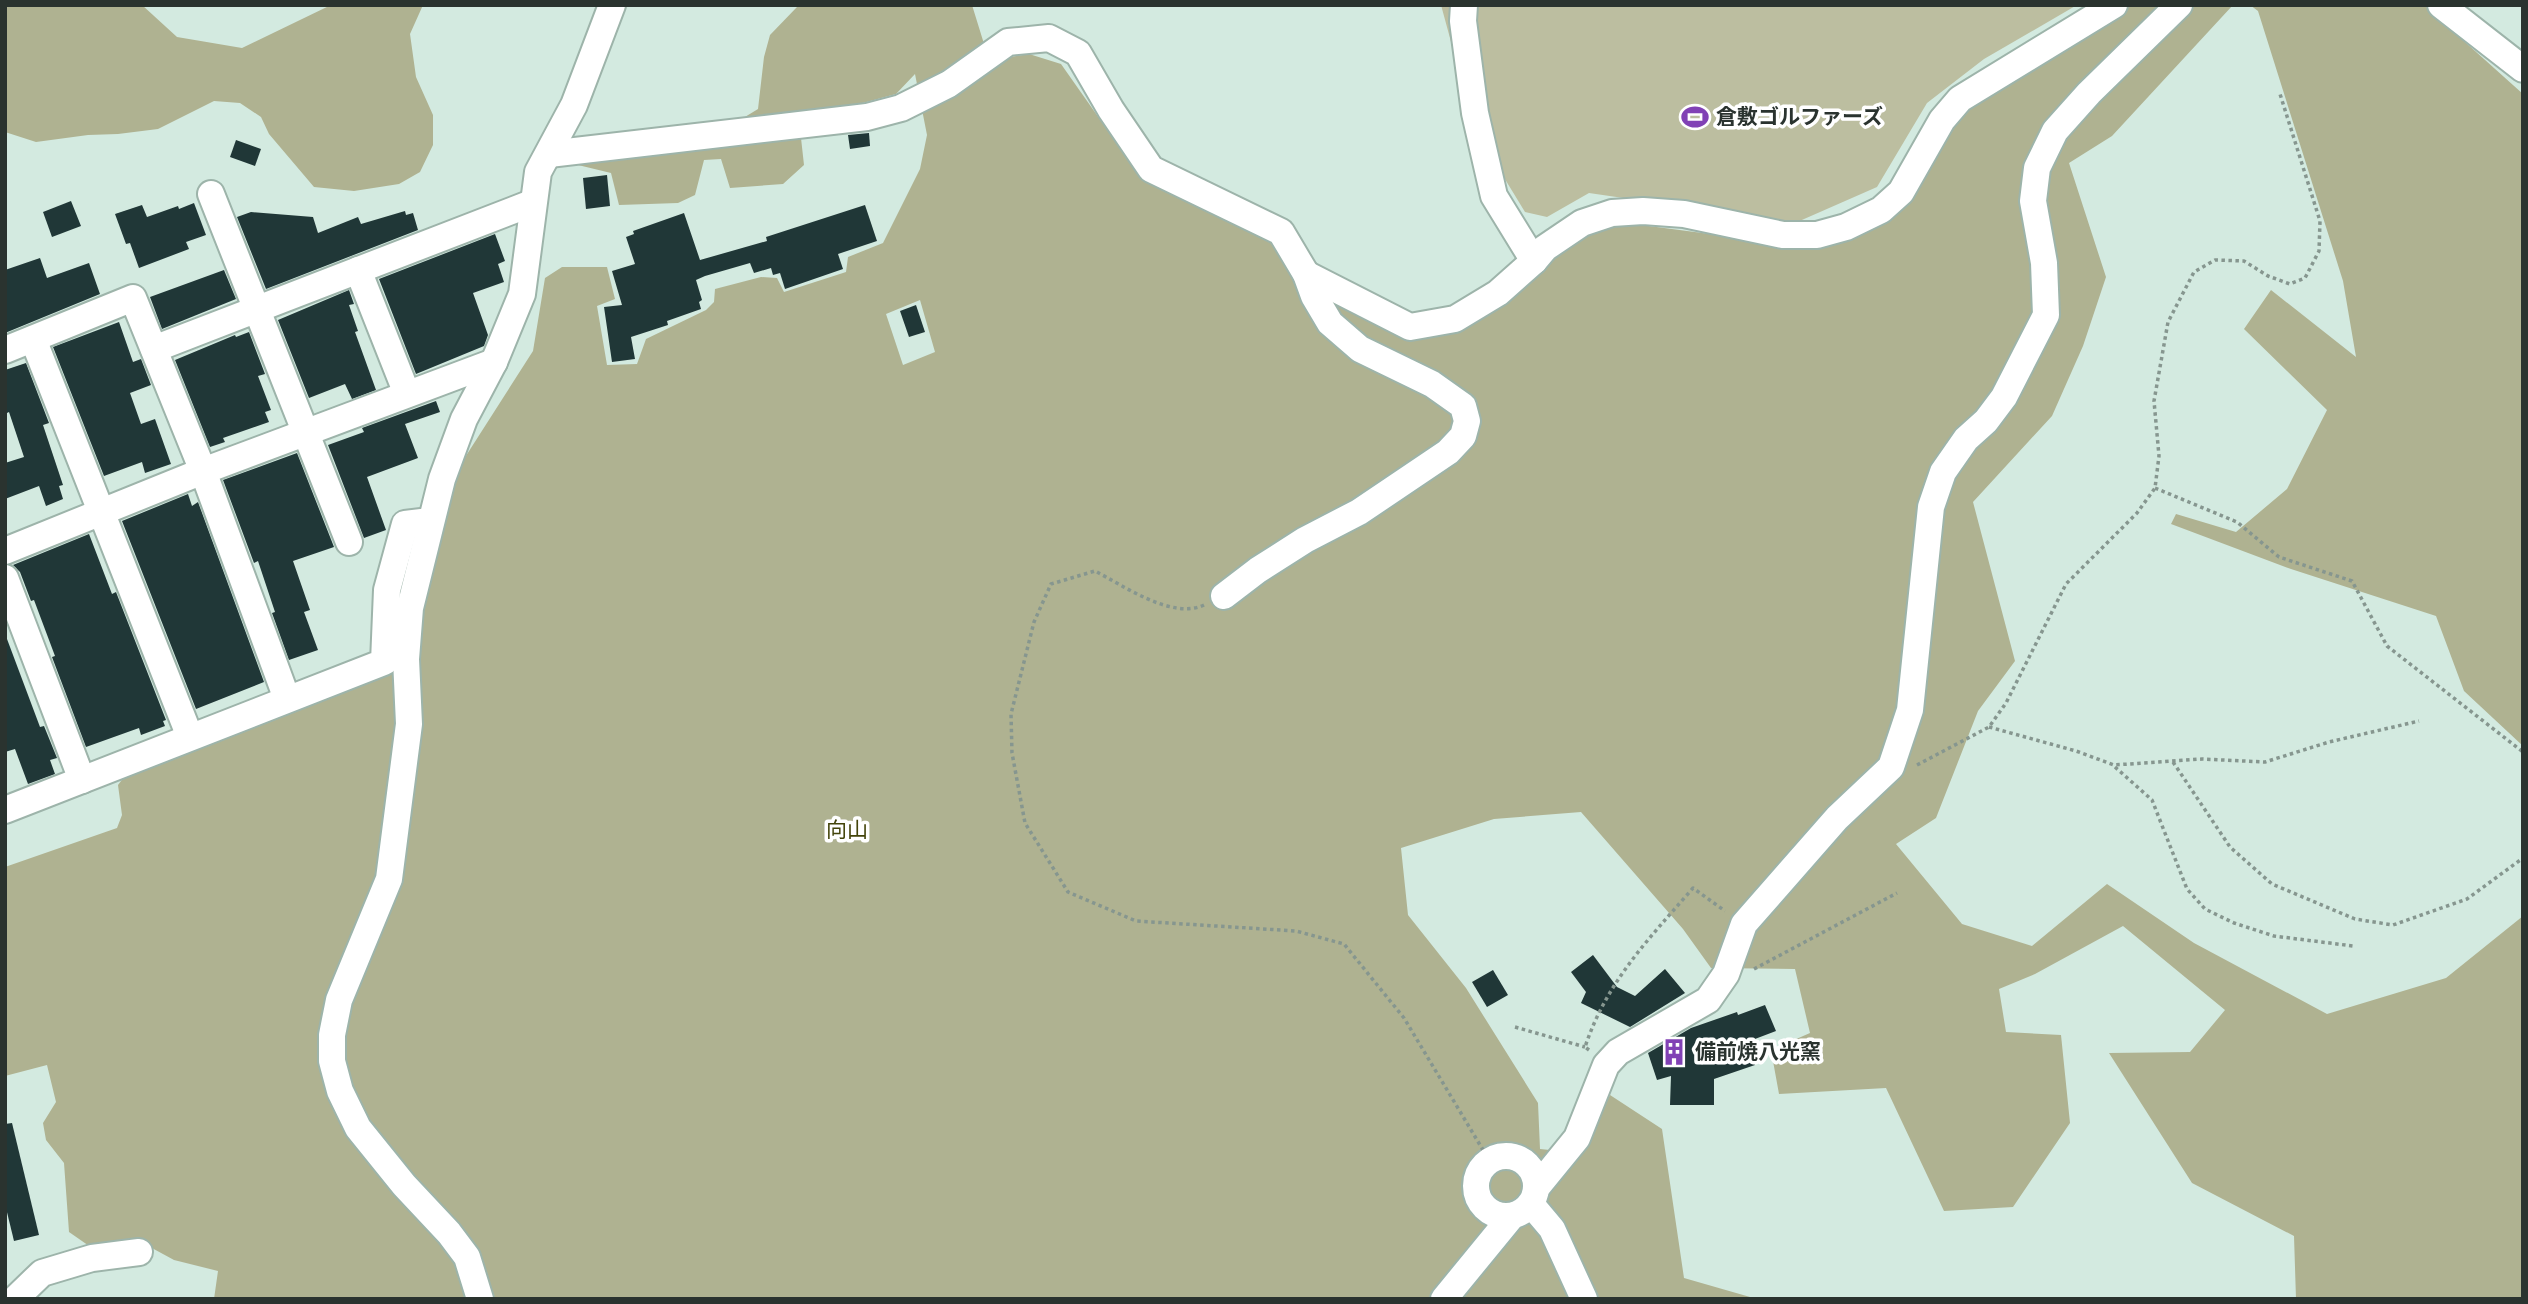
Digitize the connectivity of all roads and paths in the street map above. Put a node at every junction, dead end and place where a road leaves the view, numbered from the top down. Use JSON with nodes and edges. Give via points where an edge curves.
{"nodes":[{"id":1,"x":612,"y":5,"type":"edge"},
{"id":2,"x":1464,"y":5,"type":"edge"},
{"id":3,"x":2114,"y":5,"type":"edge"},
{"id":4,"x":2179,"y":5,"type":"edge"},
{"id":5,"x":2441,"y":5,"type":"edge"},
{"id":6,"x":2523,"y":69,"type":"edge"},
{"id":7,"x":2280,"y":94,"type":"dead end"},
{"id":8,"x":549,"y":154,"type":"junction"},
{"id":9,"x":211,"y":194,"type":"dead end"},
{"id":10,"x":532,"y":203,"type":"junction"},
{"id":11,"x":1534,"y":261,"type":"junction"},
{"id":12,"x":358,"y":270,"type":"junction"},
{"id":13,"x":1306,"y":274,"type":"junction"},
{"id":14,"x":257,"y":310,"type":"junction"},
{"id":15,"x":33,"y":338,"type":"junction"},
{"id":16,"x":154,"y":349,"type":"junction"},
{"id":17,"x":5,"y":350,"type":"edge"},
{"id":18,"x":494,"y":362,"type":"junction"},
{"id":19,"x":407,"y":394,"type":"junction"},
{"id":20,"x":306,"y":432,"type":"junction"},
{"id":21,"x":203,"y":471,"type":"junction"},
{"id":22,"x":2155,"y":488,"type":"junction"},
{"id":23,"x":102,"y":512,"type":"junction"},
{"id":24,"x":430,"y":521,"type":"junction"},
{"id":25,"x":349,"y":542,"type":"dead end"},
{"id":26,"x":5,"y":551,"type":"edge"},
{"id":27,"x":5,"y":578,"type":"edge"},
{"id":28,"x":1224,"y":596,"type":"joint"},
{"id":29,"x":287,"y":699,"type":"junction"},
{"id":30,"x":2419,"y":721,"type":"dead end"},
{"id":31,"x":1989,"y":727,"type":"junction"},
{"id":32,"x":190,"y":737,"type":"junction"},
{"id":33,"x":2523,"y":752,"type":"edge"},
{"id":34,"x":2173,"y":762,"type":"junction"},
{"id":35,"x":2114,"y":765,"type":"junction"},
{"id":36,"x":1891,"y":767,"type":"junction"},
{"id":37,"x":82,"y":780,"type":"junction"},
{"id":38,"x":5,"y":810,"type":"edge"},
{"id":39,"x":2523,"y":858,"type":"edge"},
{"id":40,"x":1897,"y":893,"type":"dead end"},
{"id":41,"x":1744,"y":925,"type":"junction"},
{"id":42,"x":2353,"y":946,"type":"dead end"},
{"id":43,"x":1726,"y":974,"type":"junction"},
{"id":44,"x":1516,"y":1027,"type":"dead end"},
{"id":45,"x":1586,"y":1047,"type":"junction"},
{"id":46,"x":1606,"y":1065,"type":"junction"},
{"id":47,"x":1489,"y":1160,"type":"junction"},
{"id":48,"x":1527,"y":1202,"type":"junction"},
{"id":49,"x":139,"y":1252,"type":"dead end"},
{"id":50,"x":15,"y":1299,"type":"edge"},
{"id":51,"x":480,"y":1299,"type":"edge"},
{"id":52,"x":1444,"y":1299,"type":"edge"},
{"id":53,"x":1584,"y":1299,"type":"edge"}],
"edges":[{"from":1,"to":8,"type":"street","via":[[578,96]]},
{"from":2,"to":11,"type":"street","via":[[1475,113],[1494,196]]},
{"from":3,"to":11,"type":"street","via":[[1960,99],[1942,120],[1901,192],[1881,209],[1846,227],[1817,235],[1783,235],[1684,214],[1612,213],[1582,223]]},
{"from":4,"to":36,"type":"street","via":[[2055,131],[2037,168],[2033,201],[2044,263],[2046,315],[2004,397],[1943,472],[1931,507],[1910,710]]},
{"from":5,"to":6,"type":"street"},
{"from":7,"to":22,"type":"path","via":[[2320,221],[2319,251],[2305,278],[2290,284],[2244,261],[2215,260],[2194,272],[2168,322],[2154,401],[2159,456]]},
{"from":8,"to":10,"type":"street","via":[[538,172]]},
{"from":8,"to":13,"type":"street","via":[[867,117],[901,108],[948,84],[1008,41],[1049,38],[1078,53],[1151,169],[1282,232]]},
{"from":9,"to":14,"type":"street"},
{"from":10,"to":12,"type":"street"},
{"from":10,"to":18,"type":"street","via":[[522,293]]},
{"from":11,"to":13,"type":"street","via":[[1498,293],[1454,319],[1409,327]]},
{"from":12,"to":14,"type":"street"},
{"from":12,"to":19,"type":"street"},
{"from":13,"to":28,"type":"street","via":[[1330,324],[1360,349],[1432,384],[1463,406],[1467,421],[1463,436],[1448,452]]},
{"from":14,"to":16,"type":"street"},
{"from":14,"to":20,"type":"street"},
{"from":15,"to":16,"type":"street","via":[[133,299]]},
{"from":15,"to":17,"type":"street"},
{"from":15,"to":23,"type":"street"},
{"from":16,"to":21,"type":"street"},
{"from":18,"to":19,"type":"street"},
{"from":18,"to":24,"type":"street","via":[[464,418]]},
{"from":19,"to":20,"type":"street"},
{"from":20,"to":21,"type":"street"},
{"from":20,"to":25,"type":"street"},
{"from":21,"to":23,"type":"street"},
{"from":21,"to":29,"type":"street"},
{"from":22,"to":31,"type":"path","via":[[2137,513],[2066,584],[2007,703]]},
{"from":22,"to":33,"type":"path","via":[[2237,522],[2279,556],[2353,580],[2387,646]]},
{"from":23,"to":26,"type":"street"},
{"from":23,"to":32,"type":"street"},
{"from":24,"to":29,"type":"street","via":[[405,524],[387,590],[384,662]]},
{"from":24,"to":51,"type":"street","via":[[410,608],[406,659],[409,724],[389,879],[339,1000],[332,1061],[358,1128],[467,1257]]},
{"from":27,"to":37,"type":"street"},
{"from":28,"to":47,"type":"path","via":[[1195,609],[1169,608],[1096,571],[1051,584],[1034,622],[1011,714],[1012,753],[1025,823],[1068,892],[1136,921],[1296,931],[1344,944],[1404,1018]]},
{"from":29,"to":32,"type":"street"},
{"from":30,"to":34,"type":"path","via":[[2265,762]]},
{"from":31,"to":35,"type":"path"},
{"from":31,"to":36,"type":"path","via":[[1903,771]]},
{"from":32,"to":37,"type":"street"},
{"from":34,"to":35,"type":"path"},
{"from":34,"to":39,"type":"path","via":[[2230,846],[2272,884],[2356,919],[2393,925],[2467,898]]},
{"from":35,"to":42,"type":"path","via":[[2152,800],[2187,889],[2205,909],[2274,936]]},
{"from":36,"to":41,"type":"street","via":[[1837,818]]},
{"from":37,"to":38,"type":"street"},
{"from":40,"to":43,"type":"path","via":[[1741,976]]},
{"from":41,"to":43,"type":"street"},
{"from":41,"to":45,"type":"path","via":[[1693,888],[1629,962],[1595,1017]]},
{"from":43,"to":46,"type":"street","via":[[1708,1000],[1618,1052]]},
{"from":44,"to":45,"type":"path"},
{"from":45,"to":46,"type":"path"},
{"from":46,"to":48,"type":"street","via":[[1577,1138]]},
{"from":47,"to":48,"type":"street","via":[[1507,1155],[1525,1161],[1535,1177]]},
{"from":47,"to":48,"type":"street","via":[[1476,1180],[1480,1203],[1500,1216]]},
{"from":48,"to":52,"type":"street"},
{"from":48,"to":53,"type":"street","via":[[1552,1229]]},
{"from":49,"to":50,"type":"street","via":[[92,1258],[42,1273]]}]}
